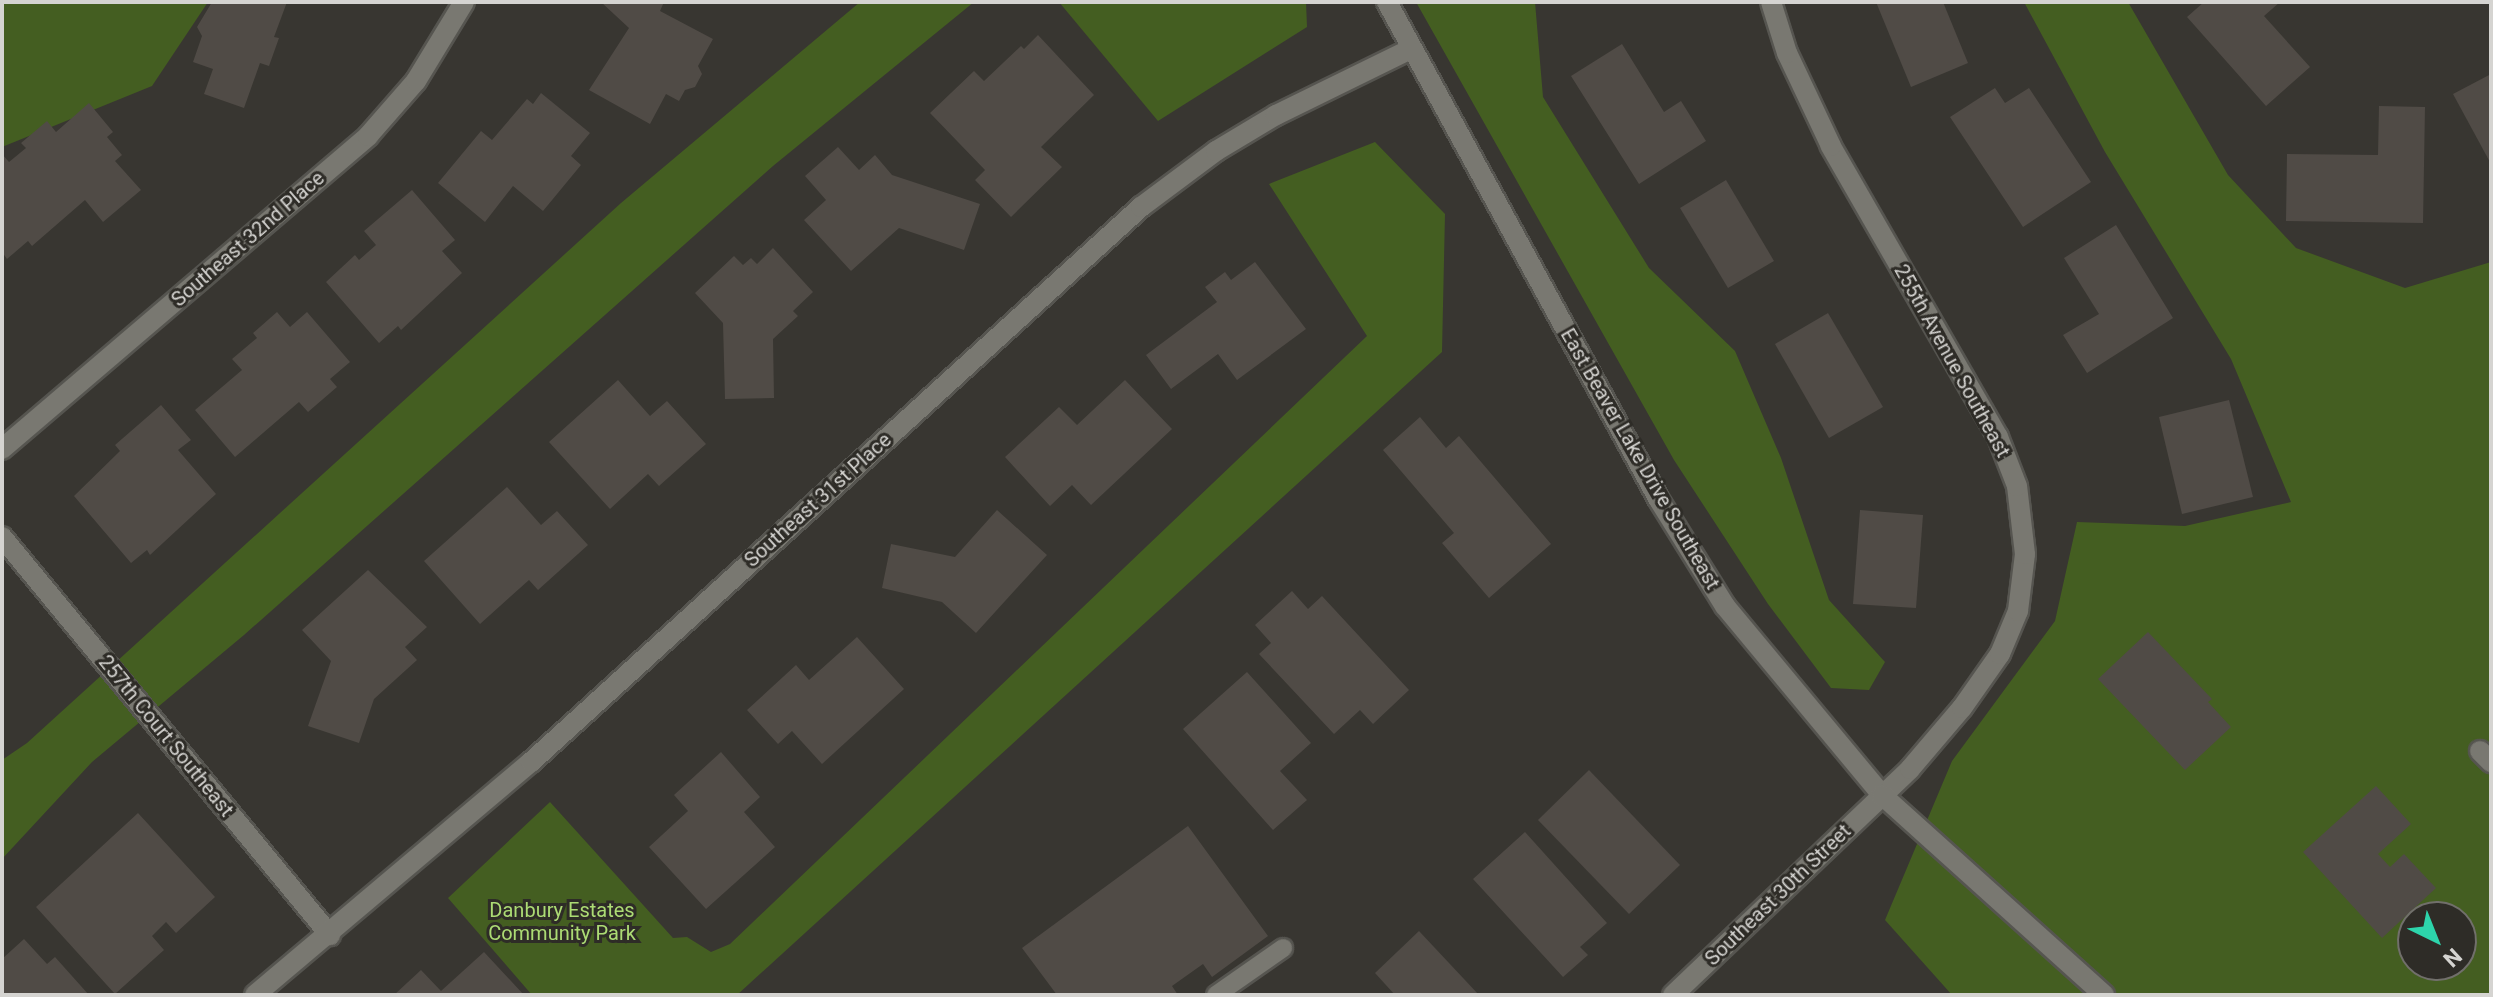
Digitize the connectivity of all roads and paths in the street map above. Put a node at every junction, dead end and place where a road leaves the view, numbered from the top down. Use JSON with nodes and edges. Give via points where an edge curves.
{"nodes":[{"id":1,"x":464,"y":2,"type":"edge"},
{"id":2,"x":1387,"y":2,"type":"edge"},
{"id":3,"x":1771,"y":2,"type":"edge"},
{"id":4,"x":1411,"y":49,"type":"junction"},
{"id":5,"x":2,"y":449,"type":"edge"},
{"id":6,"x":2,"y":537,"type":"edge"},
{"id":7,"x":1882,"y":795,"type":"junction"},
{"id":8,"x":330,"y":935,"type":"junction"},
{"id":9,"x":1283,"y":948,"type":"dead end"},
{"id":10,"x":255,"y":995,"type":"edge"},
{"id":11,"x":1216,"y":995,"type":"edge"},
{"id":12,"x":1673,"y":995,"type":"edge"},
{"id":13,"x":2104,"y":995,"type":"edge"}],
"edges":[{"from":1,"to":5,"type":"street","name":"Southeast 32nd Place","via":[[416,81],[368,136]]},
{"from":2,"to":4,"type":"street","name":"East Beaver Lake Drive Southeast"},
{"from":3,"to":7,"type":"street","name":"255th Avenue Southeast","via":[[1787,53],[1831,146],[1998,437],[2017,486],[2025,554],[2018,611],[2000,654],[1952,720]]},
{"from":4,"to":7,"type":"street","name":"East Beaver Lake Drive Southeast","via":[[1659,500],[1725,606]]},
{"from":4,"to":8,"type":"street","name":"Southeast 31st Place","via":[[1276,115],[1216,151],[1141,207],[531,762]]},
{"from":6,"to":8,"type":"street","name":"257th Court Southeast"},
{"from":7,"to":12,"type":"street","name":"Southeast 30th Street"},
{"from":7,"to":13,"type":"street","name":"East Beaver Lake Drive Southeast"},
{"from":8,"to":10,"type":"street","name":"Southeast 31st Place"},
{"from":9,"to":11,"type":"lane"}]}
